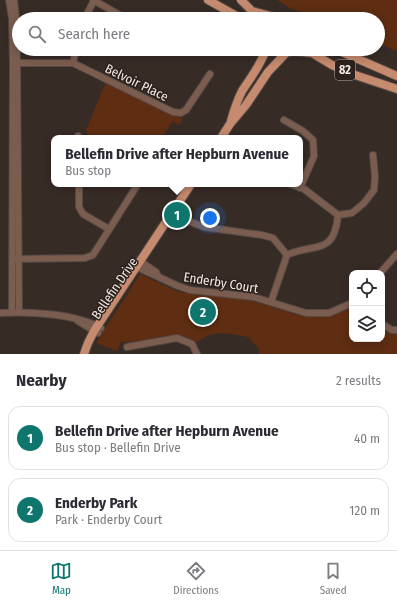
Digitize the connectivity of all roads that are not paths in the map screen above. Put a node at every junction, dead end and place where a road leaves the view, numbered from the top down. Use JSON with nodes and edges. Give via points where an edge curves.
{"nodes":[{"id":1,"x":9,"y":0,"type":"edge"},
{"id":2,"x":14,"y":0,"type":"edge"},
{"id":3,"x":93,"y":0,"type":"edge"},
{"id":4,"x":208,"y":0,"type":"edge"},
{"id":5,"x":241,"y":0,"type":"edge"},
{"id":6,"x":15,"y":12,"type":"edge"},
{"id":7,"x":87,"y":12,"type":"edge"},
{"id":8,"x":114,"y":12,"type":"edge"},
{"id":9,"x":229,"y":12,"type":"edge"},
{"id":10,"x":255,"y":12,"type":"edge"},
{"id":11,"x":12,"y":18,"type":"edge"},
{"id":12,"x":15,"y":56,"type":"edge"},
{"id":13,"x":15,"y":56,"type":"edge"},
{"id":14,"x":74,"y":56,"type":"edge"},
{"id":15,"x":264,"y":56,"type":"edge"},
{"id":16,"x":286,"y":56,"type":"edge"},
{"id":17,"x":317,"y":56,"type":"edge"},
{"id":18,"x":351,"y":56,"type":"edge"},
{"id":19,"x":15,"y":63,"type":"junction"},
{"id":20,"x":73,"y":63,"type":"junction"},
{"id":21,"x":210,"y":74,"type":"dead end"},
{"id":22,"x":397,"y":76,"type":"edge"},
{"id":23,"x":397,"y":89,"type":"edge"},
{"id":24,"x":284,"y":120,"type":"dead end"},
{"id":25,"x":230,"y":124,"type":"junction"},
{"id":26,"x":223,"y":135,"type":"edge"},
{"id":27,"x":373,"y":155,"type":"dead end"},
{"id":28,"x":303,"y":181,"type":"edge"},
{"id":29,"x":79,"y":187,"type":"edge"},
{"id":30,"x":136,"y":187,"type":"edge"},
{"id":31,"x":189,"y":187,"type":"edge"},
{"id":32,"x":300,"y":188,"type":"edge"},
{"id":33,"x":338,"y":215,"type":"junction"},
{"id":34,"x":188,"y":221,"type":"dead end"},
{"id":35,"x":109,"y":229,"type":"junction"},
{"id":36,"x":397,"y":254,"type":"edge"},
{"id":37,"x":287,"y":255,"type":"junction"},
{"id":38,"x":16,"y":259,"type":"junction"},
{"id":39,"x":141,"y":265,"type":"junction"},
{"id":40,"x":383,"y":270,"type":"edge"},
{"id":41,"x":271,"y":302,"type":"junction"},
{"id":42,"x":349,"y":304,"type":"edge"},
{"id":43,"x":16,"y":312,"type":"junction"},
{"id":44,"x":0,"y":313,"type":"edge"},
{"id":45,"x":385,"y":326,"type":"edge"},
{"id":46,"x":98,"y":330,"type":"junction"},
{"id":47,"x":397,"y":330,"type":"edge"},
{"id":48,"x":127,"y":347,"type":"dead end"},
{"id":49,"x":85,"y":352,"type":"edge"},
{"id":50,"x":197,"y":354,"type":"edge"}],
"edges":[{"from":1,"to":11,"type":"street"},
{"from":2,"to":6,"type":"street"},
{"from":3,"to":7,"type":"street"},
{"from":3,"to":8,"type":"street"},
{"from":4,"to":9,"type":"main road"},
{"from":5,"to":10,"type":"main road"},
{"from":12,"to":19,"type":"street"},
{"from":13,"to":19,"type":"street"},
{"from":14,"to":20,"type":"street"},
{"from":15,"to":25,"type":"main road","via":[[235,106]]},
{"from":16,"to":25,"type":"main road","via":[[268,72]]},
{"from":17,"to":23,"type":"main road","number":"82","via":[[332,65]]},
{"from":18,"to":22,"type":"main road","number":"82"},
{"from":19,"to":20,"type":"street","name":"Belvoir Place"},
{"from":19,"to":38,"type":"street"},
{"from":20,"to":21,"type":"street","name":"Belvoir Place","via":[[173,112],[181,113],[186,110]]},
{"from":24,"to":28,"type":"street","via":[[313,140],[314,156]]},
{"from":25,"to":26,"type":"main road"},
{"from":27,"to":33,"type":"street","via":[[374,190],[352,213]]},
{"from":29,"to":35,"type":"street","via":[[79,207],[83,214]]},
{"from":30,"to":35,"type":"street"},
{"from":31,"to":39,"type":"main road","name":"Bellefin Drive"},
{"from":32,"to":33,"type":"street"},
{"from":33,"to":37,"type":"street","via":[[332,239],[322,247]]},
{"from":34,"to":37,"type":"street","via":[[204,227],[273,238]]},
{"from":35,"to":38,"type":"street","via":[[93,255],[84,258]]},
{"from":36,"to":40,"type":"street"},
{"from":37,"to":41,"type":"street"},
{"from":38,"to":43,"type":"street"},
{"from":39,"to":41,"type":"street","name":"Enderby Court","via":[[156,272],[158,276],[190,290],[241,295]]},
{"from":39,"to":46,"type":"main road","name":"Bellefin Drive"},
{"from":41,"to":42,"type":"street","name":"Enderby Court","via":[[306,313],[329,313]]},
{"from":43,"to":44,"type":"street"},
{"from":43,"to":46,"type":"street","via":[[64,316]]},
{"from":45,"to":47,"type":"street"},
{"from":46,"to":49,"type":"main road","name":"Bellefin Drive"},
{"from":48,"to":50,"type":"street","via":[[177,338],[192,344]]}]}
